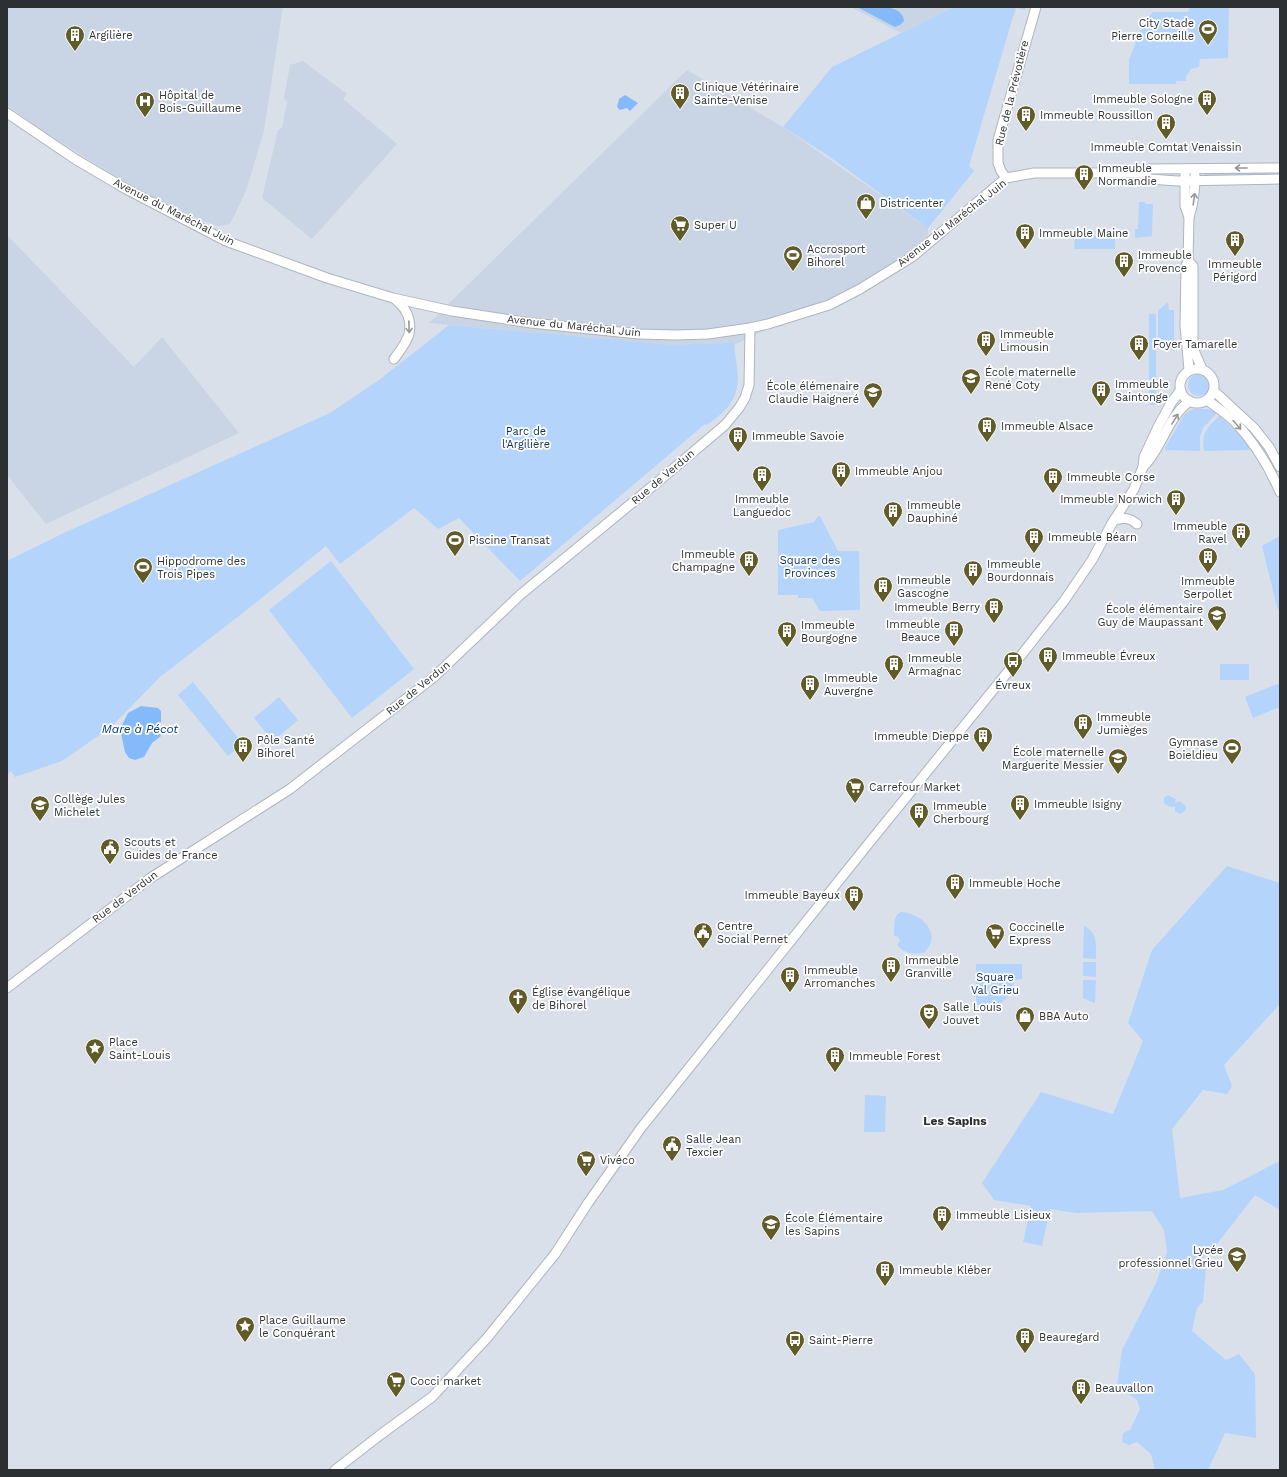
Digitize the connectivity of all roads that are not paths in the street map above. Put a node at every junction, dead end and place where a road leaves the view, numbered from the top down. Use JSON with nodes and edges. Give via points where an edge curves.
{"nodes":[{"id":1,"x":1036,"y":7,"type":"edge"},
{"id":2,"x":7,"y":113,"type":"edge"},
{"id":3,"x":1280,"y":168,"type":"edge"},
{"id":4,"x":1190,"y":169,"type":"junction"},
{"id":5,"x":1142,"y":173,"type":"junction"},
{"id":6,"x":1006,"y":178,"type":"junction"},
{"id":7,"x":1280,"y":179,"type":"edge"},
{"id":8,"x":1195,"y":180,"type":"junction"},
{"id":9,"x":1185,"y":181,"type":"junction"},
{"id":10,"x":1189,"y":217,"type":"junction"},
{"id":11,"x":1188,"y":261,"type":"junction"},
{"id":12,"x":393,"y":298,"type":"junction"},
{"id":13,"x":750,"y":328,"type":"junction"},
{"id":14,"x":394,"y":359,"type":"dead end"},
{"id":15,"x":1202,"y":369,"type":"junction"},
{"id":16,"x":1189,"y":370,"type":"junction"},
{"id":17,"x":1180,"y":391,"type":"junction"},
{"id":18,"x":1214,"y":391,"type":"junction"},
{"id":19,"x":1207,"y":400,"type":"junction"},
{"id":20,"x":1190,"y":401,"type":"junction"},
{"id":21,"x":1143,"y":467,"type":"junction"},
{"id":22,"x":1280,"y":467,"type":"edge"},
{"id":23,"x":1280,"y":492,"type":"edge"},
{"id":24,"x":1114,"y":520,"type":"junction"},
{"id":25,"x":1137,"y":524,"type":"dead end"},
{"id":26,"x":7,"y":988,"type":"edge"},
{"id":27,"x":335,"y":1470,"type":"edge"}],
"edges":[{"from":1,"to":6,"type":"street","name":"Rue de la Prévotière","via":[[998,140],[998,163]]},
{"from":2,"to":12,"type":"street","name":"Avenue du Maréchal Juin","via":[[74,159],[226,241],[327,278]]},
{"from":3,"to":4,"type":"street","name":"Avenue du Maréchal Juin","one_way":true},
{"from":4,"to":5,"type":"street","name":"Avenue du Maréchal Juin","via":[[1150,169]]},
{"from":4,"to":8,"type":"street"},
{"from":4,"to":9,"type":"street"},
{"from":5,"to":6,"type":"street","name":"Avenue du Maréchal Juin","via":[[1034,173]]},
{"from":5,"to":9,"type":"street","name":"Avenue du Maréchal Juin","via":[[1150,179]]},
{"from":6,"to":13,"type":"street","name":"Avenue du Maréchal Juin","via":[[922,249],[890,272],[829,305]]},
{"from":7,"to":8,"type":"street","name":"Avenue du Maréchal Juin"},
{"from":8,"to":9,"type":"street","name":"Avenue du Maréchal Juin"},
{"from":10,"to":8,"type":"street","one_way":true,"via":[[1193,207]]},
{"from":9,"to":10,"type":"street","via":[[1185,206]]},
{"from":10,"to":11,"type":"street"},
{"from":11,"to":15,"type":"street","via":[[1192,266],[1193,341]]},
{"from":11,"to":16,"type":"street","via":[[1186,325]]},
{"from":12,"to":13,"type":"street","name":"Avenue du Maréchal Juin","via":[[494,318],[603,331],[676,335],[708,334]]},
{"from":12,"to":14,"type":"street","one_way":true,"via":[[402,305],[410,323],[409,335]]},
{"from":13,"to":26,"type":"street","name":"Rue de Verdun","via":[[749,384],[745,398],[725,425],[520,595],[422,686],[290,789],[149,878]]},
{"from":15,"to":16,"type":"street"},
{"from":15,"to":18,"type":"street","via":[[1213,379]]},
{"from":16,"to":17,"type":"street","via":[[1182,378]]},
{"from":17,"to":20,"type":"street"},
{"from":17,"to":21,"type":"street","via":[[1158,428],[1144,457]]},
{"from":18,"to":19,"type":"street"},
{"from":18,"to":22,"type":"street","via":[[1254,428]]},
{"from":19,"to":20,"type":"street","via":[[1200,403]]},
{"from":19,"to":23,"type":"street","one_way":true,"via":[[1234,422],[1254,445]]},
{"from":21,"to":20,"type":"street","one_way":true,"via":[[1151,460],[1177,414]]},
{"from":21,"to":24,"type":"street","via":[[1134,489]]},
{"from":24,"to":25,"type":"street","via":[[1130,519]]},
{"from":24,"to":27,"type":"street","via":[[1092,560],[1064,601],[641,1128],[555,1254],[487,1338],[432,1397]]}]}
